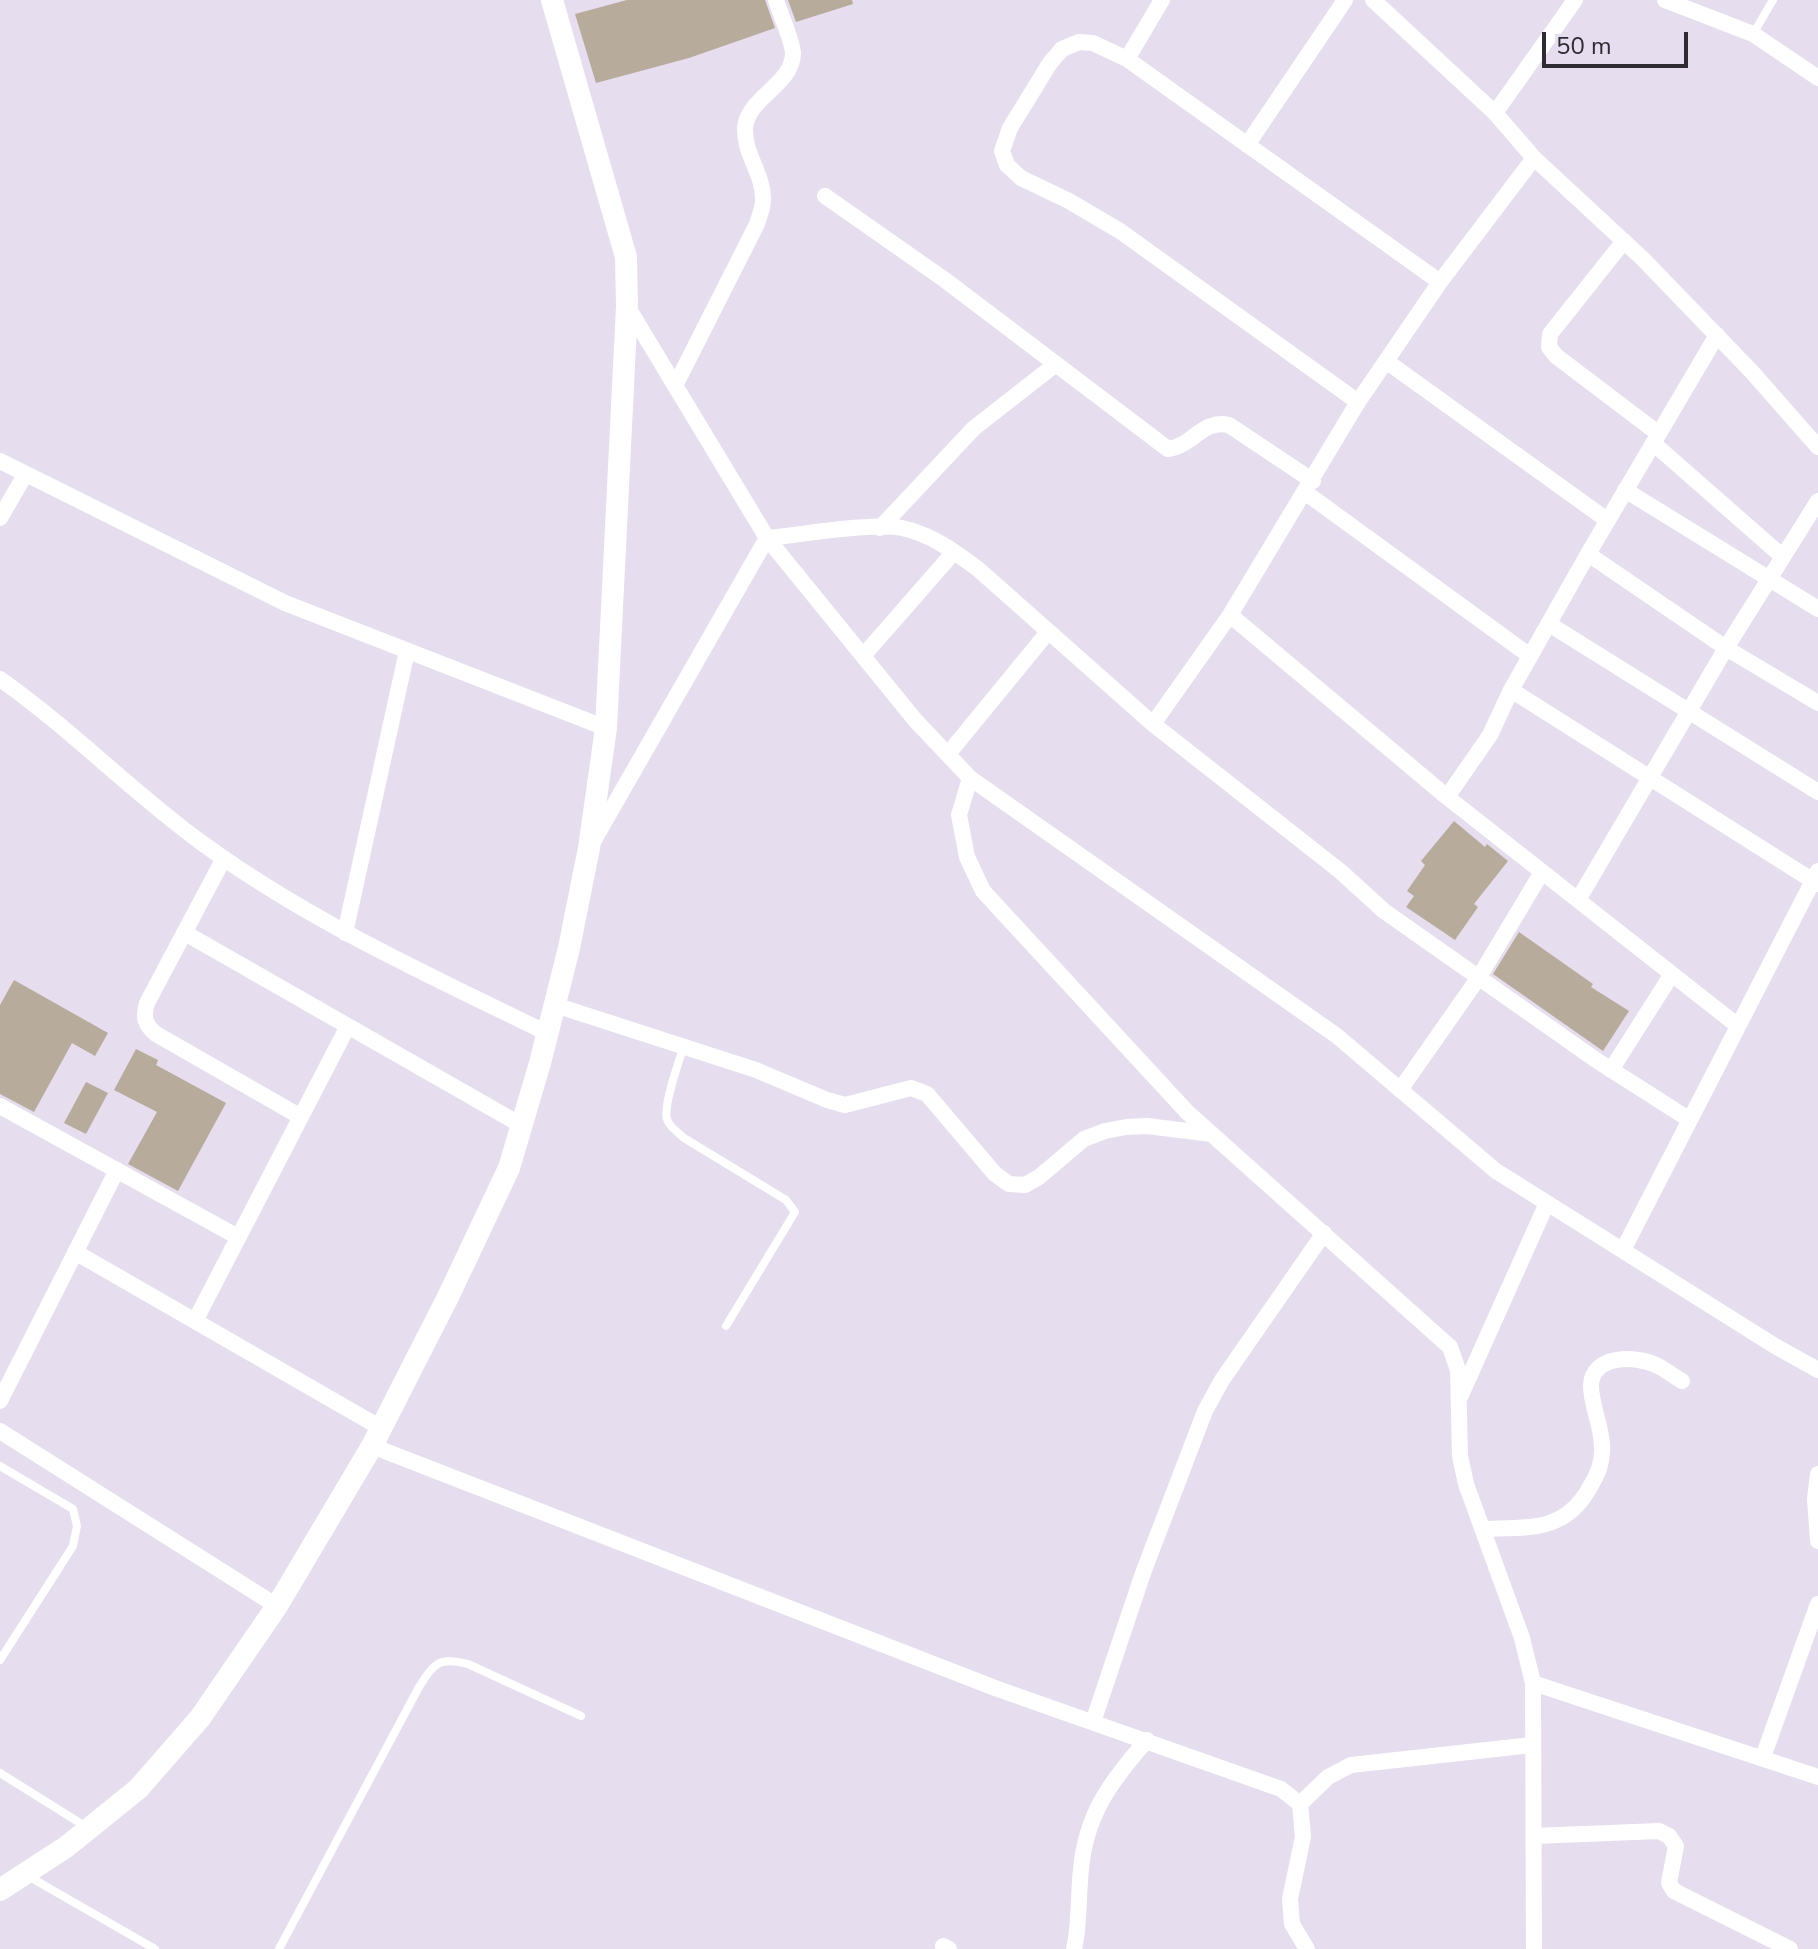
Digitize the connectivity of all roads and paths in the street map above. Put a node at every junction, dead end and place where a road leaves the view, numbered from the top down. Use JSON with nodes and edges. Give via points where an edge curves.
{"nodes":[{"id":1,"x":552,"y":0,"type":"edge"},
{"id":2,"x":776,"y":0,"type":"edge"},
{"id":3,"x":1162,"y":0,"type":"edge"},
{"id":4,"x":1345,"y":0,"type":"edge"},
{"id":5,"x":1373,"y":0,"type":"edge"},
{"id":6,"x":1575,"y":0,"type":"edge"},
{"id":7,"x":1665,"y":0,"type":"edge"},
{"id":8,"x":1773,"y":0,"type":"edge"},
{"id":9,"x":1753,"y":34,"type":"junction"},
{"id":10,"x":1127,"y":59,"type":"junction"},
{"id":11,"x":1818,"y":78,"type":"edge"},
{"id":12,"x":1495,"y":113,"type":"junction"},
{"id":13,"x":1247,"y":145,"type":"junction"},
{"id":14,"x":1534,"y":158,"type":"junction"},
{"id":15,"x":825,"y":196,"type":"dead end"},
{"id":16,"x":1624,"y":241,"type":"junction"},
{"id":17,"x":1440,"y":282,"type":"junction"},
{"id":18,"x":627,"y":306,"type":"junction"},
{"id":19,"x":1717,"y":335,"type":"junction"},
{"id":20,"x":1386,"y":361,"type":"junction"},
{"id":21,"x":1056,"y":364,"type":"junction"},
{"id":22,"x":675,"y":386,"type":"junction"},
{"id":23,"x":1358,"y":402,"type":"junction"},
{"id":24,"x":1656,"y":439,"type":"junction"},
{"id":25,"x":1818,"y":447,"type":"edge"},
{"id":26,"x":0,"y":461,"type":"edge"},
{"id":27,"x":25,"y":475,"type":"junction"},
{"id":28,"x":1309,"y":487,"type":"junction"},
{"id":29,"x":1625,"y":490,"type":"junction"},
{"id":30,"x":1818,"y":501,"type":"edge"},
{"id":31,"x":0,"y":518,"type":"edge"},
{"id":32,"x":1607,"y":520,"type":"junction"},
{"id":33,"x":880,"y":528,"type":"junction"},
{"id":34,"x":767,"y":538,"type":"junction"},
{"id":35,"x":954,"y":552,"type":"junction"},
{"id":36,"x":1588,"y":554,"type":"junction"},
{"id":37,"x":1783,"y":557,"type":"junction"},
{"id":38,"x":1769,"y":579,"type":"junction"},
{"id":39,"x":1818,"y":609,"type":"edge"},
{"id":40,"x":1230,"y":615,"type":"junction"},
{"id":41,"x":1549,"y":624,"type":"junction"},
{"id":42,"x":1048,"y":632,"type":"junction"},
{"id":43,"x":1726,"y":648,"type":"junction"},
{"id":44,"x":407,"y":651,"type":"junction"},
{"id":45,"x":863,"y":656,"type":"junction"},
{"id":46,"x":1530,"y":656,"type":"junction"},
{"id":47,"x":0,"y":679,"type":"edge"},
{"id":48,"x":1511,"y":690,"type":"junction"},
{"id":49,"x":1818,"y":703,"type":"edge"},
{"id":50,"x":1688,"y":713,"type":"junction"},
{"id":51,"x":1153,"y":724,"type":"junction"},
{"id":52,"x":606,"y":728,"type":"junction"},
{"id":53,"x":948,"y":754,"type":"junction"},
{"id":54,"x":970,"y":778,"type":"junction"},
{"id":55,"x":1648,"y":779,"type":"junction"},
{"id":56,"x":1818,"y":792,"type":"edge"},
{"id":57,"x":1447,"y":797,"type":"junction"},
{"id":58,"x":589,"y":848,"type":"junction"},
{"id":59,"x":224,"y":858,"type":"junction"},
{"id":60,"x":1542,"y":872,"type":"junction"},
{"id":61,"x":1816,"y":879,"type":"edge"},
{"id":62,"x":1578,"y":900,"type":"junction"},
{"id":63,"x":185,"y":933,"type":"junction"},
{"id":64,"x":345,"y":933,"type":"junction"},
{"id":65,"x":1672,"y":974,"type":"junction"},
{"id":66,"x":1479,"y":977,"type":"junction"},
{"id":67,"x":555,"y":1005,"type":"junction"},
{"id":68,"x":348,"y":1026,"type":"junction"},
{"id":69,"x":1738,"y":1026,"type":"junction"},
{"id":70,"x":547,"y":1033,"type":"junction"},
{"id":71,"x":683,"y":1048,"type":"junction"},
{"id":72,"x":1611,"y":1070,"type":"junction"},
{"id":73,"x":1400,"y":1090,"type":"junction"},
{"id":74,"x":0,"y":1106,"type":"edge"},
{"id":75,"x":301,"y":1117,"type":"junction"},
{"id":76,"x":1690,"y":1120,"type":"junction"},
{"id":77,"x":521,"y":1125,"type":"junction"},
{"id":78,"x":1212,"y":1134,"type":"junction"},
{"id":79,"x":117,"y":1170,"type":"junction"},
{"id":80,"x":1547,"y":1203,"type":"junction"},
{"id":81,"x":1324,"y":1233,"type":"junction"},
{"id":82,"x":238,"y":1237,"type":"junction"},
{"id":83,"x":1623,"y":1250,"type":"junction"},
{"id":84,"x":75,"y":1252,"type":"junction"},
{"id":85,"x":195,"y":1321,"type":"junction"},
{"id":86,"x":726,"y":1326,"type":"dead end"},
{"id":87,"x":1818,"y":1370,"type":"edge"},
{"id":88,"x":1682,"y":1381,"type":"dead end"},
{"id":89,"x":1459,"y":1398,"type":"junction"},
{"id":90,"x":0,"y":1401,"type":"edge"},
{"id":91,"x":0,"y":1431,"type":"edge"},
{"id":92,"x":376,"y":1437,"type":"junction"},
{"id":93,"x":0,"y":1466,"type":"edge"},
{"id":94,"x":1818,"y":1474,"type":"edge"},
{"id":95,"x":1482,"y":1529,"type":"junction"},
{"id":96,"x":1818,"y":1541,"type":"edge"},
{"id":97,"x":1818,"y":1604,"type":"edge"},
{"id":98,"x":277,"y":1606,"type":"junction"},
{"id":99,"x":0,"y":1660,"type":"edge"},
{"id":100,"x":1533,"y":1683,"type":"junction"},
{"id":101,"x":581,"y":1716,"type":"dead end"},
{"id":102,"x":1093,"y":1722,"type":"junction"},
{"id":103,"x":1147,"y":1740,"type":"junction"},
{"id":104,"x":1532,"y":1745,"type":"junction"},
{"id":105,"x":1763,"y":1757,"type":"junction"},
{"id":106,"x":0,"y":1773,"type":"edge"},
{"id":107,"x":1818,"y":1777,"type":"edge"},
{"id":108,"x":1300,"y":1804,"type":"junction"},
{"id":109,"x":89,"y":1829,"type":"junction"},
{"id":110,"x":1534,"y":1836,"type":"junction"},
{"id":111,"x":24,"y":1874,"type":"junction"},
{"id":112,"x":0,"y":1890,"type":"edge"},
{"id":113,"x":1302,"y":1946,"type":"edge"},
{"id":114,"x":155,"y":1949,"type":"edge"},
{"id":115,"x":279,"y":1949,"type":"edge"},
{"id":116,"x":1074,"y":1949,"type":"edge"},
{"id":117,"x":1534,"y":1949,"type":"edge"},
{"id":118,"x":1790,"y":1949,"type":"edge"}],
"edges":[{"from":1,"to":18,"type":"street","via":[[626,257]]},
{"from":2,"to":22,"type":"street","via":[[793,54],[785,75],[744,127],[763,200],[757,224]]},
{"from":3,"to":10,"type":"street"},
{"from":4,"to":13,"type":"street"},
{"from":5,"to":12,"type":"street"},
{"from":6,"to":12,"type":"street"},
{"from":7,"to":9,"type":"street"},
{"from":8,"to":9,"type":"lane"},
{"from":9,"to":11,"type":"street"},
{"from":10,"to":13,"type":"street"},
{"from":10,"to":23,"type":"street","via":[[1093,43],[1062,49],[1010,128],[1002,151],[1007,165],[1021,178],[1120,231]]},
{"from":12,"to":14,"type":"street"},
{"from":13,"to":17,"type":"street"},
{"from":14,"to":16,"type":"street"},
{"from":14,"to":17,"type":"street"},
{"from":15,"to":21,"type":"street"},
{"from":16,"to":19,"type":"street"},
{"from":16,"to":24,"type":"street","via":[[1550,334],[1549,347]]},
{"from":17,"to":20,"type":"street"},
{"from":18,"to":22,"type":"street"},
{"from":18,"to":52,"type":"street"},
{"from":19,"to":24,"type":"street"},
{"from":19,"to":25,"type":"street"},
{"from":20,"to":23,"type":"street"},
{"from":20,"to":32,"type":"street"},
{"from":21,"to":28,"type":"street","via":[[1168,449],[1191,441],[1216,422],[1229,425]]},
{"from":21,"to":33,"type":"street","via":[[974,428]]},
{"from":22,"to":34,"type":"street"},
{"from":23,"to":28,"type":"street"},
{"from":24,"to":29,"type":"street"},
{"from":24,"to":37,"type":"street"},
{"from":26,"to":27,"type":"street"},
{"from":27,"to":31,"type":"street"},
{"from":27,"to":44,"type":"street","via":[[285,603]]},
{"from":28,"to":40,"type":"street"},
{"from":28,"to":46,"type":"street"},
{"from":29,"to":32,"type":"street"},
{"from":29,"to":38,"type":"street"},
{"from":30,"to":37,"type":"street"},
{"from":32,"to":36,"type":"street"},
{"from":33,"to":34,"type":"street"},
{"from":33,"to":35,"type":"street","via":[[925,535]]},
{"from":34,"to":45,"type":"street"},
{"from":34,"to":58,"type":"street"},
{"from":35,"to":42,"type":"street"},
{"from":35,"to":45,"type":"street"},
{"from":36,"to":41,"type":"street"},
{"from":36,"to":43,"type":"street"},
{"from":37,"to":38,"type":"street"},
{"from":38,"to":39,"type":"street"},
{"from":38,"to":43,"type":"street"},
{"from":40,"to":51,"type":"street"},
{"from":40,"to":57,"type":"street"},
{"from":41,"to":46,"type":"street"},
{"from":41,"to":50,"type":"street"},
{"from":42,"to":51,"type":"street"},
{"from":42,"to":53,"type":"street"},
{"from":43,"to":49,"type":"street"},
{"from":43,"to":50,"type":"street"},
{"from":44,"to":52,"type":"street"},
{"from":44,"to":64,"type":"street"},
{"from":45,"to":53,"type":"street"},
{"from":46,"to":48,"type":"street"},
{"from":47,"to":59,"type":"street"},
{"from":48,"to":55,"type":"street"},
{"from":48,"to":57,"type":"street","via":[[1479,753]]},
{"from":50,"to":55,"type":"street"},
{"from":50,"to":56,"type":"street"},
{"from":51,"to":66,"type":"street","via":[[1384,911]]},
{"from":52,"to":58,"type":"street"},
{"from":53,"to":54,"type":"street"},
{"from":54,"to":73,"type":"street","via":[[1337,1036]]},
{"from":54,"to":78,"type":"street","via":[[959,815],[967,857],[983,891]]},
{"from":55,"to":61,"type":"street"},
{"from":55,"to":62,"type":"street"},
{"from":57,"to":60,"type":"street"},
{"from":58,"to":67,"type":"street"},
{"from":59,"to":63,"type":"street"},
{"from":59,"to":64,"type":"street"},
{"from":60,"to":62,"type":"street"},
{"from":60,"to":66,"type":"street"},
{"from":61,"to":69,"type":"street"},
{"from":62,"to":65,"type":"street"},
{"from":63,"to":68,"type":"street"},
{"from":63,"to":75,"type":"street","via":[[147,1003],[147,1026]]},
{"from":64,"to":70,"type":"street"},
{"from":65,"to":69,"type":"street"},
{"from":65,"to":72,"type":"street"},
{"from":66,"to":72,"type":"street"},
{"from":66,"to":73,"type":"street"},
{"from":67,"to":70,"type":"street"},
{"from":67,"to":71,"type":"street"},
{"from":68,"to":75,"type":"street"},
{"from":68,"to":77,"type":"street"},
{"from":69,"to":76,"type":"street"},
{"from":70,"to":77,"type":"street"},
{"from":71,"to":78,"type":"street","via":[[845,1105],[911,1088],[927,1094],[1009,1184],[1025,1185],[1084,1139],[1105,1131],[1147,1126]]},
{"from":71,"to":86,"type":"lane","via":[[667,1106],[672,1128],[786,1200],[795,1212]]},
{"from":72,"to":76,"type":"street"},
{"from":73,"to":80,"type":"street","via":[[1496,1171]]},
{"from":74,"to":79,"type":"street"},
{"from":75,"to":82,"type":"street"},
{"from":76,"to":83,"type":"street"},
{"from":77,"to":92,"type":"street","via":[[509,1168]]},
{"from":78,"to":81,"type":"street"},
{"from":79,"to":82,"type":"street"},
{"from":79,"to":84,"type":"street"},
{"from":80,"to":83,"type":"street"},
{"from":80,"to":89,"type":"street"},
{"from":81,"to":89,"type":"street","via":[[1450,1347]]},
{"from":81,"to":102,"type":"street","via":[[1205,1411]]},
{"from":82,"to":85,"type":"street"},
{"from":83,"to":87,"type":"street"},
{"from":84,"to":85,"type":"street"},
{"from":84,"to":90,"type":"street"},
{"from":85,"to":92,"type":"street"},
{"from":88,"to":95,"type":"street","via":[[1641,1360],[1603,1364],[1591,1385],[1603,1450],[1589,1491],[1557,1521],[1540,1527]]},
{"from":89,"to":95,"type":"street","via":[[1460,1456]]},
{"from":91,"to":98,"type":"street"},
{"from":92,"to":98,"type":"street"},
{"from":92,"to":102,"type":"street","via":[[720,1583]]},
{"from":93,"to":99,"type":"lane","via":[[73,1509],[77,1526],[73,1546]]},
{"from":94,"to":96,"type":"street"},
{"from":95,"to":100,"type":"street"},
{"from":97,"to":105,"type":"street"},
{"from":98,"to":109,"type":"street","via":[[200,1718],[138,1789]]},
{"from":100,"to":104,"type":"street"},
{"from":100,"to":105,"type":"street"},
{"from":101,"to":115,"type":"lane","via":[[468,1664],[440,1661],[419,1687]]},
{"from":102,"to":103,"type":"street"},
{"from":103,"to":108,"type":"street","via":[[1281,1789]]},
{"from":103,"to":116,"type":"street","via":[[1108,1789],[1086,1833]]},
{"from":104,"to":108,"type":"street","via":[[1351,1765],[1328,1777]]},
{"from":104,"to":110,"type":"street"},
{"from":105,"to":107,"type":"street"},
{"from":106,"to":109,"type":"lane"},
{"from":108,"to":113,"type":"street","via":[[1303,1837],[1290,1899],[1292,1924]]},
{"from":109,"to":111,"type":"street"},
{"from":110,"to":117,"type":"street"},
{"from":110,"to":118,"type":"street","via":[[1659,1831],[1676,1846],[1669,1883],[1674,1891]]},
{"from":111,"to":112,"type":"street"},
{"from":111,"to":114,"type":"lane"}]}
